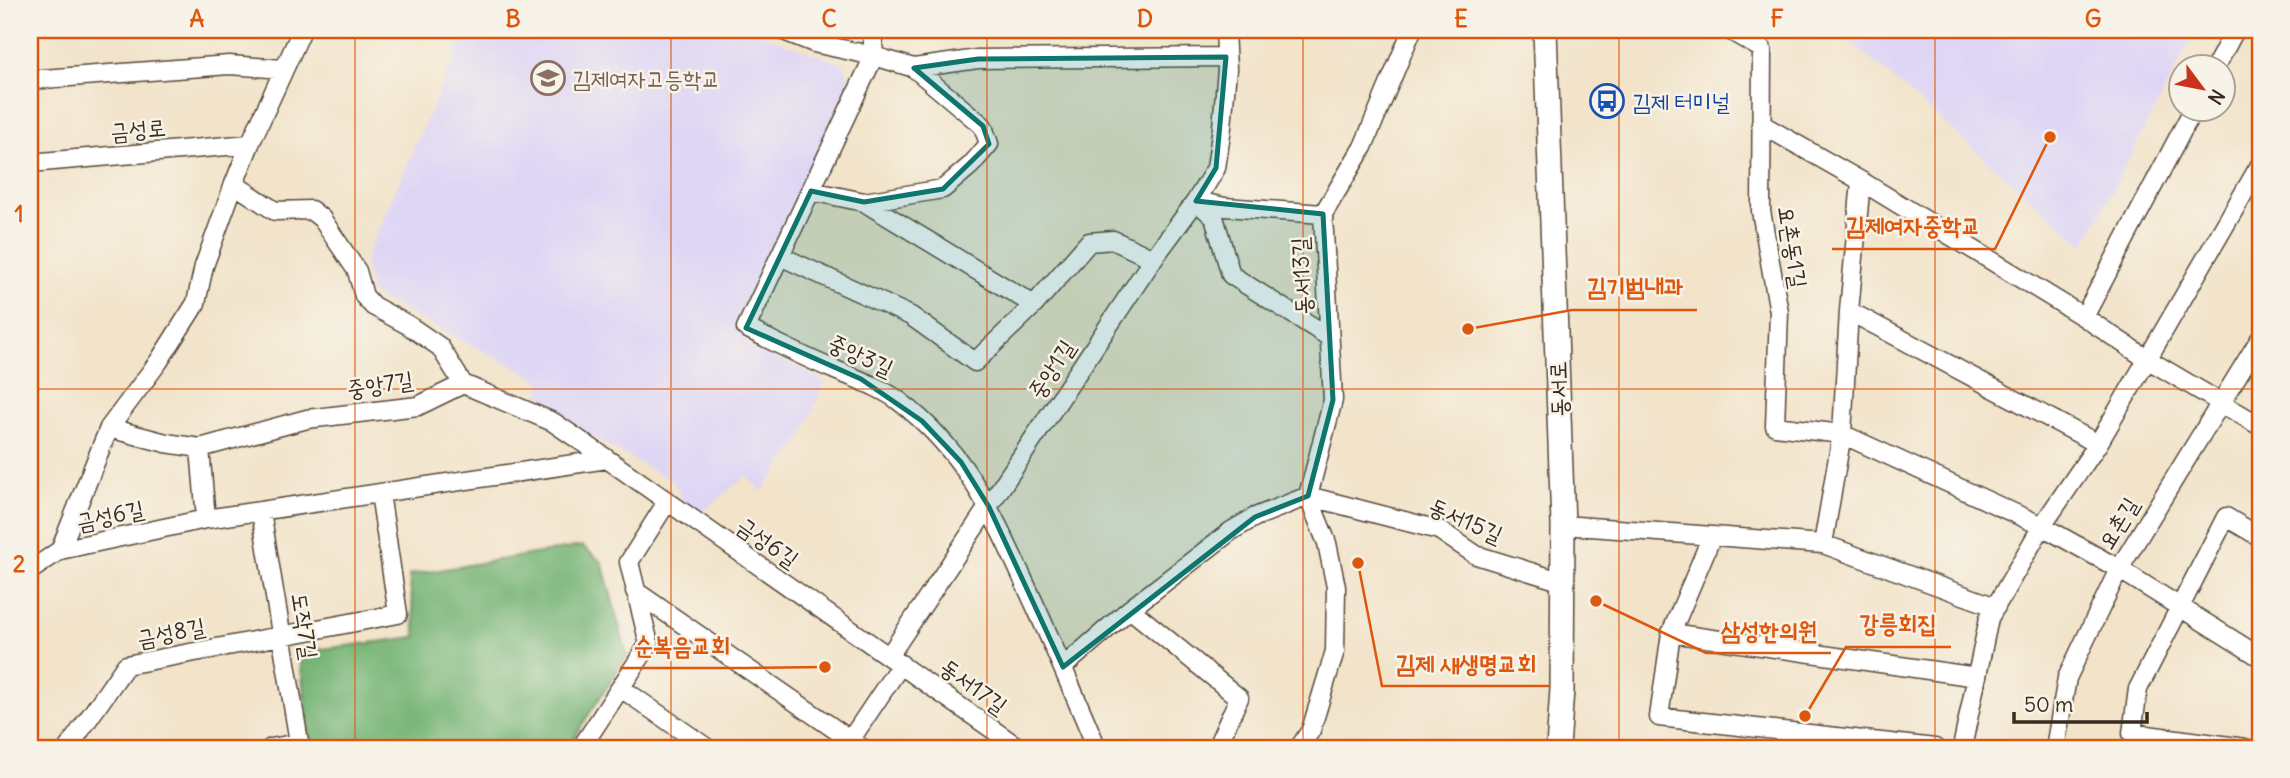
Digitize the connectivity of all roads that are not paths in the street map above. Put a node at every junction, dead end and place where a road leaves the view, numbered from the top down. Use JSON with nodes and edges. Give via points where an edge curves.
{"nodes":[{"id":1,"x":302,"y":30,"type":"edge"},
{"id":2,"x":781,"y":30,"type":"edge"},
{"id":3,"x":872,"y":30,"type":"edge"},
{"id":4,"x":1225,"y":30,"type":"edge"},
{"id":5,"x":1412,"y":30,"type":"edge"},
{"id":6,"x":1545,"y":30,"type":"edge"},
{"id":7,"x":1730,"y":30,"type":"edge"},
{"id":8,"x":2235,"y":30,"type":"edge"},
{"id":9,"x":2223,"y":52,"type":"edge"},
{"id":10,"x":874,"y":56,"type":"junction"},
{"id":11,"x":1226,"y":57,"type":"junction"},
{"id":12,"x":914,"y":68,"type":"junction"},
{"id":13,"x":283,"y":69,"type":"junction"},
{"id":14,"x":30,"y":80,"type":"edge"},
{"id":15,"x":2187,"y":122,"type":"edge"},
{"id":16,"x":1760,"y":124,"type":"junction"},
{"id":17,"x":250,"y":144,"type":"junction"},
{"id":18,"x":30,"y":163,"type":"edge"},
{"id":19,"x":2260,"y":165,"type":"edge"},
{"id":20,"x":1861,"y":181,"type":"junction"},
{"id":21,"x":234,"y":184,"type":"junction"},
{"id":22,"x":811,"y":191,"type":"junction"},
{"id":23,"x":1196,"y":201,"type":"junction"},
{"id":24,"x":864,"y":202,"type":"junction"},
{"id":25,"x":1323,"y":214,"type":"junction"},
{"id":26,"x":780,"y":257,"type":"junction"},
{"id":27,"x":1153,"y":259,"type":"junction"},
{"id":28,"x":1034,"y":305,"type":"junction"},
{"id":29,"x":1849,"y":312,"type":"junction"},
{"id":30,"x":2084,"y":317,"type":"junction"},
{"id":31,"x":1329,"y":337,"type":"junction"},
{"id":32,"x":2260,"y":340,"type":"edge"},
{"id":33,"x":2147,"y":359,"type":"junction"},
{"id":34,"x":463,"y":384,"type":"junction"},
{"id":35,"x":2221,"y":402,"type":"junction"},
{"id":36,"x":2260,"y":426,"type":"edge"},
{"id":37,"x":109,"y":428,"type":"junction"},
{"id":38,"x":1842,"y":434,"type":"junction"},
{"id":39,"x":2098,"y":444,"type":"junction"},
{"id":40,"x":200,"y":448,"type":"junction"},
{"id":41,"x":607,"y":459,"type":"junction"},
{"id":42,"x":380,"y":493,"type":"junction"},
{"id":43,"x":1308,"y":496,"type":"junction"},
{"id":44,"x":667,"y":502,"type":"junction"},
{"id":45,"x":989,"y":507,"type":"junction"},
{"id":46,"x":261,"y":512,"type":"junction"},
{"id":47,"x":206,"y":519,"type":"junction"},
{"id":48,"x":1563,"y":525,"type":"junction"},
{"id":49,"x":2042,"y":526,"type":"junction"},
{"id":50,"x":1712,"y":536,"type":"junction"},
{"id":51,"x":2260,"y":537,"type":"edge"},
{"id":52,"x":1823,"y":544,"type":"junction"},
{"id":53,"x":60,"y":550,"type":"junction"},
{"id":54,"x":2119,"y":569,"type":"junction"},
{"id":55,"x":30,"y":571,"type":"edge"},
{"id":56,"x":1563,"y":582,"type":"junction"},
{"id":57,"x":635,"y":591,"type":"junction"},
{"id":58,"x":1996,"y":607,"type":"junction"},
{"id":59,"x":1130,"y":609,"type":"junction"},
{"id":60,"x":2180,"y":609,"type":"junction"},
{"id":61,"x":1671,"y":633,"type":"junction"},
{"id":62,"x":283,"y":636,"type":"junction"},
{"id":63,"x":2260,"y":657,"type":"edge"},
{"id":64,"x":895,"y":660,"type":"junction"},
{"id":65,"x":1063,"y":667,"type":"junction"},
{"id":66,"x":1977,"y":677,"type":"junction"},
{"id":67,"x":621,"y":688,"type":"junction"},
{"id":68,"x":853,"y":745,"type":"edge"},
{"id":69,"x":300,"y":746,"type":"edge"},
{"id":70,"x":68,"y":748,"type":"edge"},
{"id":71,"x":271,"y":748,"type":"edge"},
{"id":72,"x":581,"y":748,"type":"edge"},
{"id":73,"x":706,"y":748,"type":"edge"},
{"id":74,"x":1019,"y":748,"type":"edge"},
{"id":75,"x":1097,"y":748,"type":"edge"},
{"id":76,"x":1227,"y":748,"type":"edge"},
{"id":77,"x":1299,"y":748,"type":"edge"},
{"id":78,"x":1558,"y":748,"type":"edge"},
{"id":79,"x":1935,"y":748,"type":"edge"},
{"id":80,"x":1962,"y":748,"type":"edge"},
{"id":81,"x":2055,"y":748,"type":"edge"},
{"id":82,"x":2245,"y":748,"type":"edge"}],
"edges":[{"from":1,"to":13,"type":"street"},
{"from":2,"to":10,"type":"street","via":[[814,43]]},
{"from":3,"to":10,"type":"street","name":"중앙3길"},
{"from":4,"to":11,"type":"street","name":"중앙1길"},
{"from":5,"to":25,"type":"street","name":"동서13길","via":[[1363,147]]},
{"from":6,"to":48,"type":"main road","name":"동서로"},
{"from":7,"to":16,"type":"street","via":[[1762,50]]},
{"from":8,"to":9,"type":"street"},
{"from":10,"to":12,"type":"street"},
{"from":10,"to":22,"type":"street","name":"중앙3길"},
{"from":11,"to":12,"type":"street","via":[[978,59]]},
{"from":11,"to":23,"type":"street","name":"중앙1길","via":[[1216,167]]},
{"from":12,"to":24,"type":"street","via":[[983,126],[989,144],[943,189]]},
{"from":13,"to":14,"type":"street","via":[[229,65]]},
{"from":13,"to":17,"type":"street"},
{"from":15,"to":30,"type":"street"},
{"from":16,"to":20,"type":"street"},
{"from":16,"to":38,"type":"street","name":"요촌동1길","via":[[1761,211],[1779,312],[1775,426]]},
{"from":17,"to":18,"type":"street","name":"금성로"},
{"from":17,"to":21,"type":"street"},
{"from":19,"to":33,"type":"street"},
{"from":20,"to":29,"type":"street"},
{"from":20,"to":30,"type":"street"},
{"from":21,"to":34,"type":"street","name":"중앙7길","via":[[275,211],[311,210],[322,219],[357,271],[364,296],[440,347]]},
{"from":21,"to":37,"type":"street","via":[[204,266],[196,303]]},
{"from":22,"to":24,"type":"street"},
{"from":22,"to":26,"type":"street","name":"중앙3길"},
{"from":23,"to":25,"type":"street"},
{"from":23,"to":27,"type":"street","name":"중앙1길"},
{"from":23,"to":31,"type":"street","via":[[1214,217],[1231,275]]},
{"from":24,"to":28,"type":"street"},
{"from":25,"to":31,"type":"street","name":"동서13길"},
{"from":26,"to":28,"type":"street","via":[[911,316],[975,362]]},
{"from":26,"to":45,"type":"street","name":"중앙3길","via":[[746,328],[898,400],[961,462]]},
{"from":27,"to":28,"type":"street","via":[[1113,240],[1089,242]]},
{"from":27,"to":45,"type":"street","name":"중앙1길"},
{"from":29,"to":38,"type":"street"},
{"from":29,"to":39,"type":"street"},
{"from":30,"to":33,"type":"street"},
{"from":31,"to":43,"type":"street","name":"동서13길","via":[[1333,400]]},
{"from":32,"to":35,"type":"street","name":"요촌길"},
{"from":33,"to":35,"type":"street"},
{"from":33,"to":39,"type":"street"},
{"from":34,"to":40,"type":"street","name":"중앙7길","via":[[418,406],[307,419]]},
{"from":34,"to":41,"type":"street","name":"금성6길","via":[[553,422]]},
{"from":35,"to":36,"type":"street"},
{"from":35,"to":54,"type":"street","name":"요촌길"},
{"from":37,"to":40,"type":"street","name":"중앙7길"},
{"from":37,"to":53,"type":"street"},
{"from":38,"to":49,"type":"street","name":"요촌동1길"},
{"from":38,"to":52,"type":"street"},
{"from":39,"to":49,"type":"street"},
{"from":40,"to":47,"type":"street"},
{"from":41,"to":42,"type":"street","name":"금성6길"},
{"from":41,"to":44,"type":"street","name":"금성6길"},
{"from":42,"to":46,"type":"street","name":"금성6길"},
{"from":42,"to":62,"type":"street","via":[[398,614]]},
{"from":43,"to":56,"type":"street","name":"동서15길","via":[[1439,530],[1476,555]]},
{"from":43,"to":59,"type":"street","via":[[1231,531]]},
{"from":43,"to":77,"type":"street","via":[[1327,542],[1336,587],[1335,650],[1311,730]]},
{"from":44,"to":57,"type":"street","via":[[629,562]]},
{"from":44,"to":64,"type":"street","name":"금성6길"},
{"from":45,"to":64,"type":"street","name":"중앙1길"},
{"from":45,"to":65,"type":"street"},
{"from":46,"to":47,"type":"street","name":"금성6길"},
{"from":46,"to":62,"type":"street","name":"도작7길"},
{"from":47,"to":53,"type":"street","name":"금성6길"},
{"from":48,"to":50,"type":"street"},
{"from":48,"to":56,"type":"main road","name":"동서로"},
{"from":49,"to":54,"type":"street","name":"요촌동1길"},
{"from":49,"to":58,"type":"street"},
{"from":50,"to":52,"type":"street"},
{"from":50,"to":61,"type":"street"},
{"from":51,"to":60,"type":"street","via":[[2226,517]]},
{"from":52,"to":58,"type":"street"},
{"from":53,"to":55,"type":"street","name":"금성6길"},
{"from":54,"to":60,"type":"street","name":"요촌동1길"},
{"from":54,"to":81,"type":"street","name":"요촌길","via":[[2067,678]]},
{"from":56,"to":78,"type":"main road","name":"동서로"},
{"from":57,"to":67,"type":"street","via":[[649,644]]},
{"from":57,"to":68,"type":"street"},
{"from":58,"to":66,"type":"street","via":[[1989,618]]},
{"from":59,"to":65,"type":"street"},
{"from":59,"to":76,"type":"street","via":[[1239,698],[1218,744]]},
{"from":60,"to":63,"type":"street","name":"요촌동1길"},
{"from":60,"to":82,"type":"street","via":[[2138,689],[2132,733]]},
{"from":61,"to":66,"type":"street"},
{"from":61,"to":79,"type":"street","via":[[1659,717]]},
{"from":62,"to":69,"type":"street","name":"도작7길"},
{"from":62,"to":70,"type":"street","name":"금성8길","via":[[126,665]]},
{"from":64,"to":68,"type":"street","name":"중앙1길"},
{"from":64,"to":74,"type":"street","name":"동서17길"},
{"from":65,"to":75,"type":"street"},
{"from":66,"to":80,"type":"street"},
{"from":67,"to":72,"type":"street"},
{"from":67,"to":73,"type":"street"},
{"from":69,"to":71,"type":"street"}]}
